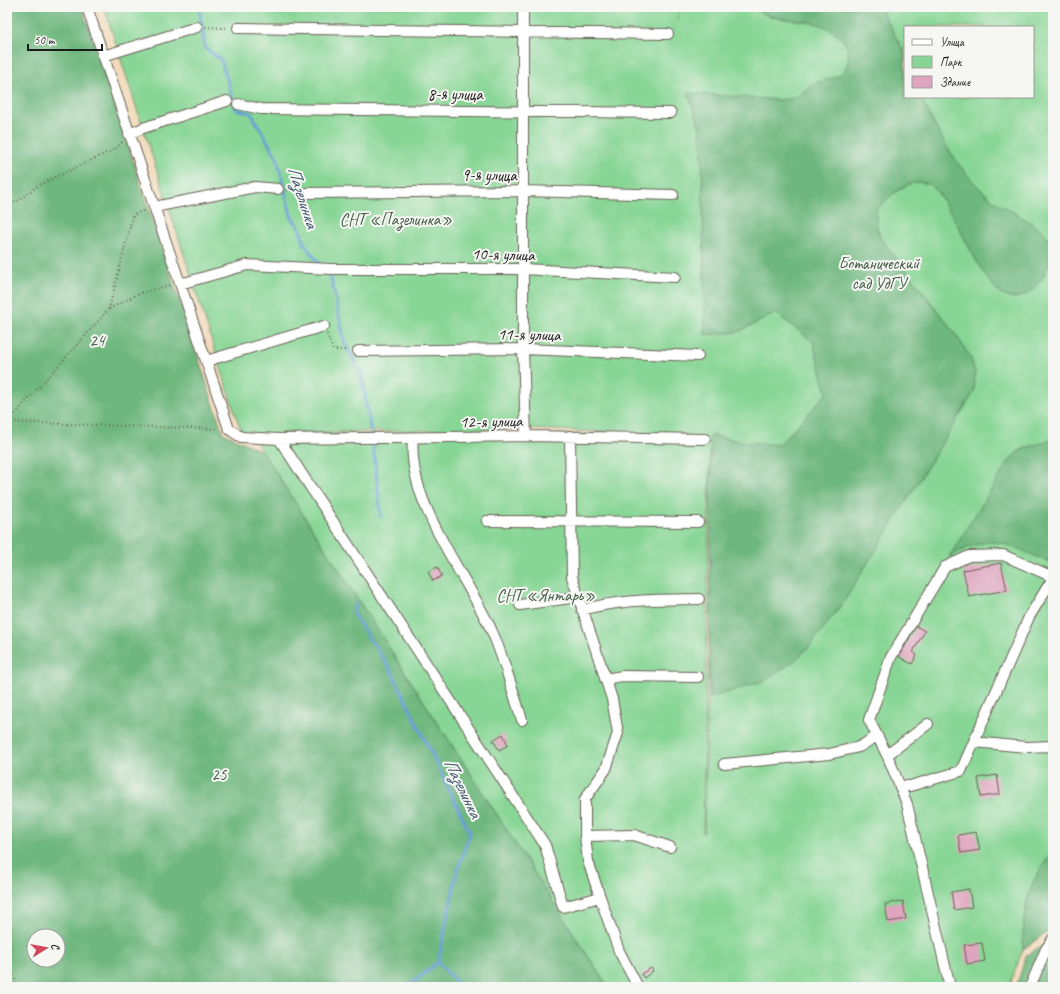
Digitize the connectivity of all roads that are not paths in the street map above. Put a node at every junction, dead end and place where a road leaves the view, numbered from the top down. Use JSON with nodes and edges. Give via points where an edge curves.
{"nodes":[{"id":1,"x":87,"y":7,"type":"edge"},
{"id":2,"x":523,"y":7,"type":"edge"},
{"id":3,"x":197,"y":27,"type":"road end"},
{"id":4,"x":238,"y":28,"type":"road end"},
{"id":5,"x":523,"y":32,"type":"junction"},
{"id":6,"x":668,"y":34,"type":"dead end"},
{"id":7,"x":103,"y":56,"type":"junction"},
{"id":8,"x":227,"y":101,"type":"dead end"},
{"id":9,"x":238,"y":104,"type":"dead end"},
{"id":10,"x":523,"y":111,"type":"junction"},
{"id":11,"x":671,"y":113,"type":"dead end"},
{"id":12,"x":130,"y":134,"type":"junction"},
{"id":13,"x":278,"y":189,"type":"dead end"},
{"id":14,"x":523,"y":191,"type":"junction"},
{"id":15,"x":306,"y":193,"type":"dead end"},
{"id":16,"x":672,"y":195,"type":"dead end"},
{"id":17,"x":154,"y":207,"type":"junction"},
{"id":18,"x":523,"y":269,"type":"junction"},
{"id":19,"x":675,"y":276,"type":"dead end"},
{"id":20,"x":180,"y":284,"type":"junction"},
{"id":21,"x":324,"y":326,"type":"road end"},
{"id":22,"x":523,"y":349,"type":"junction"},
{"id":23,"x":358,"y":351,"type":"dead end"},
{"id":24,"x":698,"y":356,"type":"dead end"},
{"id":25,"x":206,"y":361,"type":"junction"},
{"id":26,"x":526,"y":436,"type":"junction"},
{"id":27,"x":570,"y":436,"type":"junction"},
{"id":28,"x":413,"y":438,"type":"junction"},
{"id":29,"x":279,"y":439,"type":"junction"},
{"id":30,"x":705,"y":439,"type":"dead end"},
{"id":31,"x":572,"y":520,"type":"junction"},
{"id":32,"x":487,"y":521,"type":"dead end"},
{"id":33,"x":698,"y":522,"type":"dead end"},
{"id":34,"x":1053,"y":577,"type":"edge"},
{"id":35,"x":578,"y":597,"type":"junction"},
{"id":36,"x":698,"y":599,"type":"dead end"},
{"id":37,"x":520,"y":605,"type":"dead end"},
{"id":38,"x":582,"y":610,"type":"junction"},
{"id":39,"x":698,"y":677,"type":"dead end"},
{"id":40,"x":605,"y":678,"type":"junction"},
{"id":41,"x":522,"y":720,"type":"dead end"},
{"id":42,"x":928,"y":724,"type":"dead end"},
{"id":43,"x":877,"y":736,"type":"junction"},
{"id":44,"x":974,"y":742,"type":"junction"},
{"id":45,"x":1053,"y":746,"type":"edge"},
{"id":46,"x":887,"y":755,"type":"junction"},
{"id":47,"x":724,"y":764,"type":"dead end"},
{"id":48,"x":900,"y":786,"type":"junction"},
{"id":49,"x":585,"y":836,"type":"junction"},
{"id":50,"x":670,"y":847,"type":"dead end"},
{"id":51,"x":600,"y":897,"type":"junction"},
{"id":52,"x":1053,"y":939,"type":"edge"},
{"id":53,"x":638,"y":987,"type":"edge"},
{"id":54,"x":950,"y":987,"type":"edge"},
{"id":55,"x":1030,"y":987,"type":"edge"}],
"edges":[{"from":1,"to":7,"type":"street"},
{"from":2,"to":5,"type":"street"},
{"from":3,"to":7,"type":"street"},
{"from":4,"to":5,"type":"street"},
{"from":5,"to":6,"type":"street"},
{"from":5,"to":10,"type":"street"},
{"from":7,"to":12,"type":"street"},
{"from":8,"to":12,"type":"street"},
{"from":9,"to":10,"type":"street","name":"8-я улица","via":[[261,109]]},
{"from":10,"to":11,"type":"street","name":"8-я улица"},
{"from":10,"to":14,"type":"street"},
{"from":12,"to":17,"type":"street"},
{"from":13,"to":17,"type":"street","via":[[255,187]]},
{"from":14,"to":15,"type":"street","name":"9-я улица"},
{"from":14,"to":16,"type":"street","name":"9-я улица"},
{"from":14,"to":18,"type":"street"},
{"from":17,"to":20,"type":"street"},
{"from":18,"to":19,"type":"street","name":"10-я улица"},
{"from":18,"to":20,"type":"street","name":"10-я улица","via":[[331,269],[247,265]]},
{"from":18,"to":22,"type":"street"},
{"from":20,"to":25,"type":"street"},
{"from":21,"to":25,"type":"street"},
{"from":22,"to":23,"type":"street","name":"11-я улица"},
{"from":22,"to":24,"type":"street","name":"11-я улица"},
{"from":22,"to":26,"type":"street"},
{"from":25,"to":29,"type":"street","name":"12-я улица","via":[[229,429],[241,437]]},
{"from":26,"to":27,"type":"street","name":"12-я улица"},
{"from":26,"to":28,"type":"street","name":"12-я улица"},
{"from":27,"to":30,"type":"street","name":"12-я улица"},
{"from":27,"to":31,"type":"street"},
{"from":28,"to":29,"type":"street","name":"12-я улица"},
{"from":28,"to":41,"type":"street","via":[[411,455],[425,507],[493,636]]},
{"from":29,"to":51,"type":"street","via":[[546,845],[563,907]]},
{"from":31,"to":32,"type":"street"},
{"from":31,"to":33,"type":"street"},
{"from":31,"to":35,"type":"street","via":[[572,576]]},
{"from":34,"to":43,"type":"street","via":[[1003,555],[969,556],[945,567],[891,657],[869,720]]},
{"from":34,"to":44,"type":"street","via":[[1029,617]]},
{"from":35,"to":37,"type":"street"},
{"from":35,"to":38,"type":"street"},
{"from":36,"to":38,"type":"street","via":[[634,600]]},
{"from":38,"to":40,"type":"street"},
{"from":39,"to":40,"type":"street"},
{"from":40,"to":49,"type":"street","via":[[618,733],[606,769],[585,799]]},
{"from":42,"to":46,"type":"street"},
{"from":43,"to":46,"type":"street"},
{"from":43,"to":47,"type":"street","via":[[859,747],[829,754]]},
{"from":44,"to":45,"type":"street","via":[[1026,747]]},
{"from":44,"to":48,"type":"street","via":[[961,771],[910,786]]},
{"from":46,"to":48,"type":"street"},
{"from":48,"to":54,"type":"street","via":[[907,804]]},
{"from":49,"to":50,"type":"street","via":[[634,835]]},
{"from":49,"to":51,"type":"street","via":[[588,861]]},
{"from":51,"to":53,"type":"street","via":[[619,951]]},
{"from":52,"to":55,"type":"street"}]}
